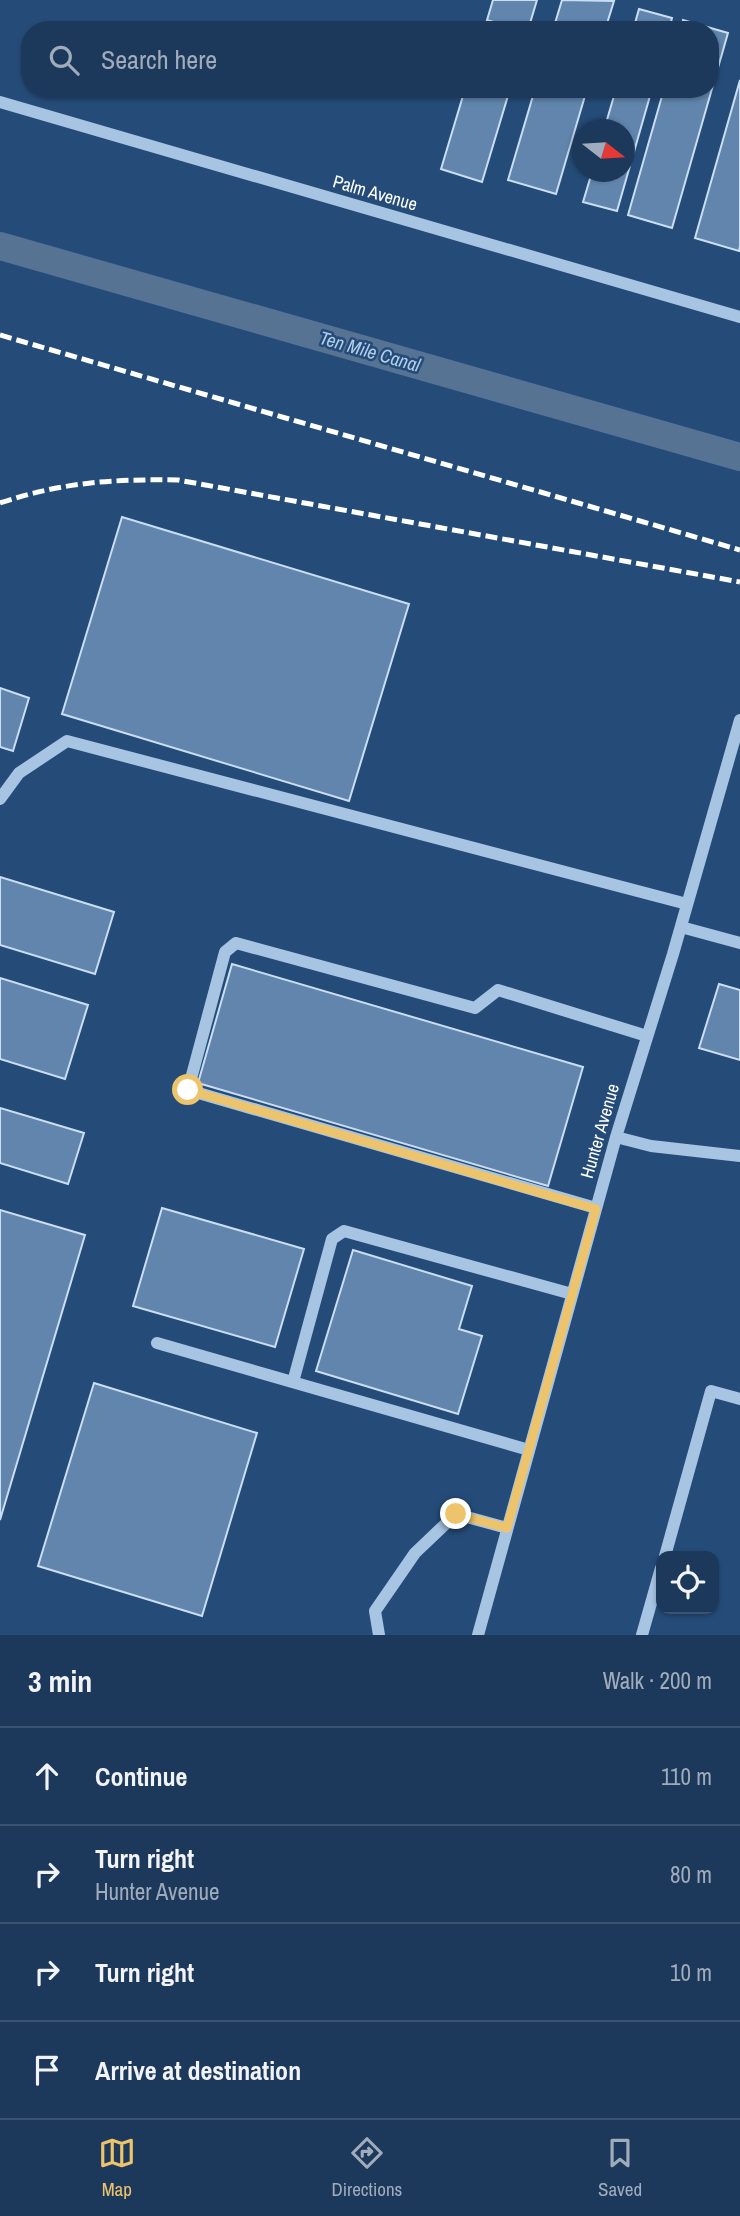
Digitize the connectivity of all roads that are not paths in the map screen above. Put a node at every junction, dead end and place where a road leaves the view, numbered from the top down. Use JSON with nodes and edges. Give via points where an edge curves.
{"nodes":[{"id":1,"x":0,"y":102,"type":"edge"},
{"id":2,"x":740,"y":317,"type":"edge"},
{"id":3,"x":740,"y":720,"type":"edge"},
{"id":4,"x":0,"y":799,"type":"edge"},
{"id":5,"x":687,"y":905,"type":"junction"},
{"id":6,"x":681,"y":927,"type":"junction"},
{"id":7,"x":740,"y":943,"type":"edge"},
{"id":8,"x":647,"y":1036,"type":"junction"},
{"id":9,"x":616,"y":1137,"type":"junction"},
{"id":10,"x":740,"y":1156,"type":"edge"},
{"id":11,"x":596,"y":1209,"type":"junction"},
{"id":12,"x":572,"y":1294,"type":"junction"},
{"id":13,"x":157,"y":1343,"type":"dead end"},
{"id":14,"x":293,"y":1382,"type":"junction"},
{"id":15,"x":740,"y":1399,"type":"edge"},
{"id":16,"x":529,"y":1450,"type":"junction"},
{"id":17,"x":507,"y":1528,"type":"junction"},
{"id":18,"x":665,"y":1551,"type":"edge"},
{"id":19,"x":656,"y":1586,"type":"edge"},
{"id":20,"x":379,"y":1635,"type":"edge"},
{"id":21,"x":478,"y":1635,"type":"edge"},
{"id":22,"x":642,"y":1635,"type":"edge"}],
"edges":[{"from":1,"to":2,"type":"street","name":"Palm Avenue"},
{"from":3,"to":5,"type":"street","name":"Hunter Avenue"},
{"from":4,"to":5,"type":"street","via":[[19,773],[66,741]]},
{"from":5,"to":6,"type":"street","name":"Hunter Avenue"},
{"from":6,"to":7,"type":"street"},
{"from":6,"to":8,"type":"street","name":"Hunter Avenue"},
{"from":8,"to":9,"type":"street","name":"Hunter Avenue"},
{"from":8,"to":11,"type":"street","via":[[498,990],[475,1008],[236,943],[225,952],[188,1090]]},
{"from":9,"to":10,"type":"street","via":[[651,1146]]},
{"from":9,"to":11,"type":"street","name":"Hunter Avenue"},
{"from":11,"to":12,"type":"street","name":"Hunter Avenue"},
{"from":12,"to":14,"type":"street","via":[[344,1231],[332,1239]]},
{"from":12,"to":16,"type":"street","name":"Hunter Avenue"},
{"from":13,"to":14,"type":"street"},
{"from":14,"to":16,"type":"street"},
{"from":15,"to":18,"type":"street","via":[[711,1391]]},
{"from":16,"to":17,"type":"street","name":"Hunter Avenue"},
{"from":17,"to":20,"type":"street","via":[[456,1514],[415,1553],[375,1611]]},
{"from":17,"to":21,"type":"street","name":"Hunter Avenue"},
{"from":19,"to":22,"type":"street"}]}
